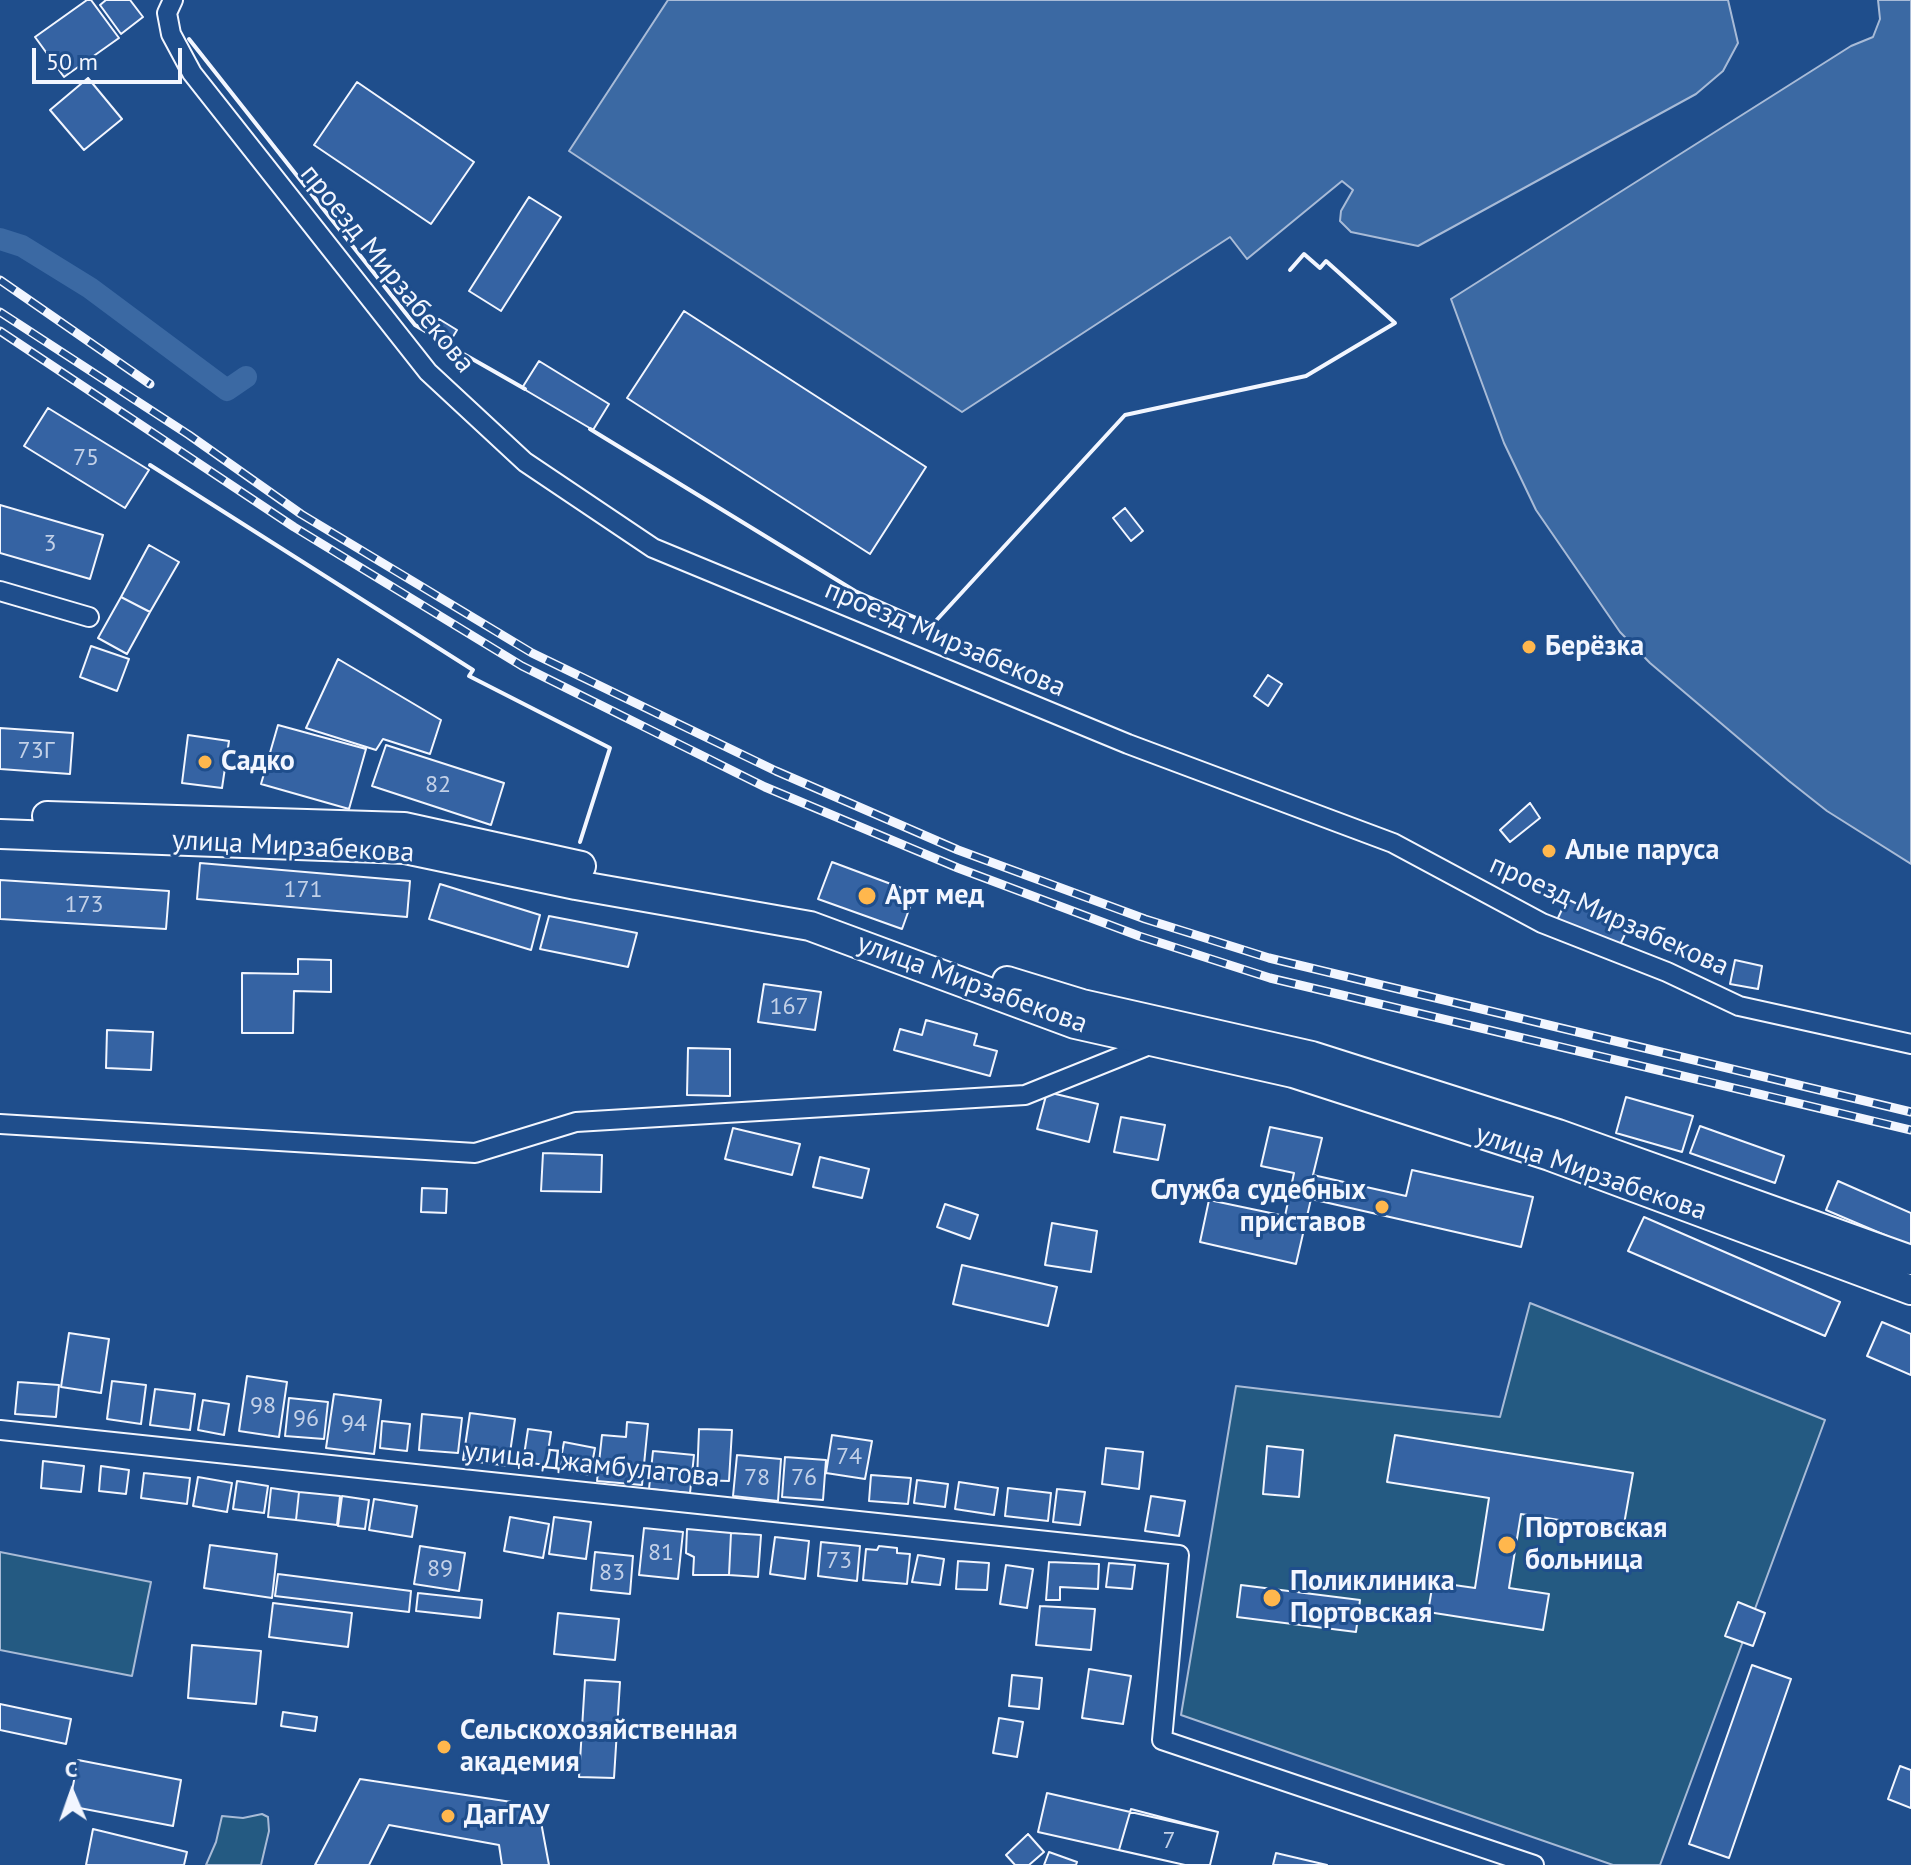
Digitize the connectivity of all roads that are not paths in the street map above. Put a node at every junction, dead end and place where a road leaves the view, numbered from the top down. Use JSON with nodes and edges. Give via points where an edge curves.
{"nodes":[{"id":1,"x":173,"y":0,"type":"edge"},
{"id":2,"x":0,"y":591,"type":"edge"},
{"id":3,"x":89,"y":617,"type":"dead end"},
{"id":4,"x":0,"y":814,"type":"edge"},
{"id":5,"x":0,"y":834,"type":"edge"},
{"id":6,"x":1162,"y":1032,"type":"junction"},
{"id":7,"x":1911,"y":1044,"type":"edge"},
{"id":8,"x":0,"y":1124,"type":"edge"},
{"id":9,"x":1911,"y":1260,"type":"edge"},
{"id":10,"x":1911,"y":1290,"type":"edge"},
{"id":11,"x":0,"y":1430,"type":"edge"},
{"id":12,"x":1534,"y":1865,"type":"edge"}],
"edges":[{"from":1,"to":7,"type":"street","name":"проезд Мирзабекова","via":[[167,13],[171,34],[192,73],[428,372],[525,462],[653,548],[1099,733],[1393,843],[1542,923],[1739,1006]]},
{"from":2,"to":3,"type":"street"},
{"from":4,"to":6,"type":"main road","name":"улица Мирзабекова","via":[[404,827],[814,922]]},
{"from":5,"to":6,"type":"main road","name":"улица Мирзабекова","via":[[405,849],[810,926],[1075,1024]]},
{"from":6,"to":8,"type":"street","via":[[1025,1095],[576,1122],[475,1153]]},
{"from":6,"to":9,"type":"main road","name":"улица Мирзабекова","via":[[1312,1056],[1572,1139]]},
{"from":6,"to":10,"type":"main road","name":"улица Мирзабекова","via":[[1535,1151]]},
{"from":11,"to":12,"type":"street","name":"улица Джамбулатова","via":[[1179,1555],[1162,1740]]}]}
